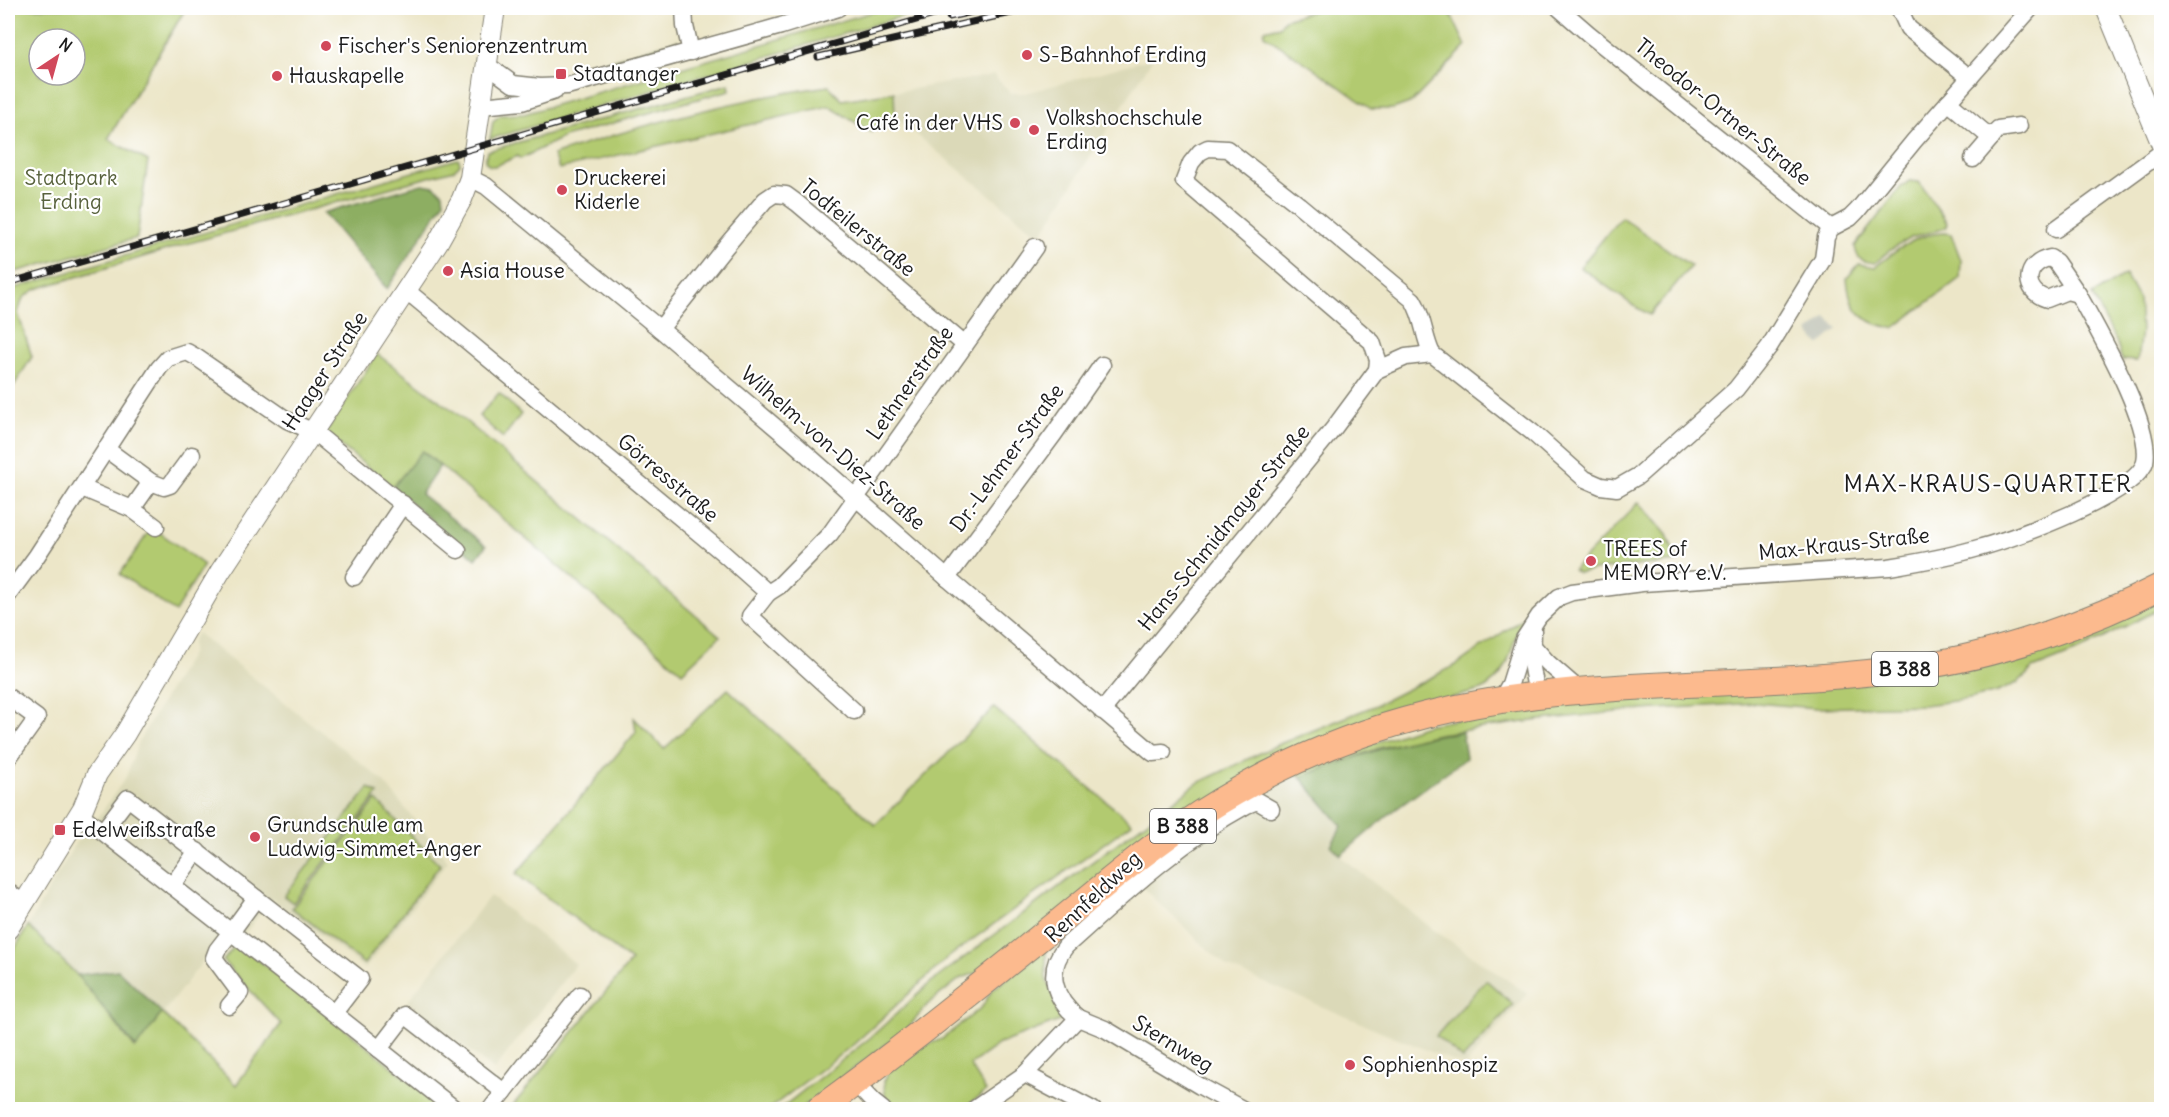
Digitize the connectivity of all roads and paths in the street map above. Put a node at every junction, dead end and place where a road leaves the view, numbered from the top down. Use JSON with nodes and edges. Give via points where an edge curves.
{"nodes":[{"id":1,"x":495,"y":8,"type":"edge"},
{"id":2,"x":684,"y":8,"type":"edge"},
{"id":3,"x":838,"y":8,"type":"edge"},
{"id":4,"x":1559,"y":8,"type":"edge"},
{"id":5,"x":1899,"y":8,"type":"edge"},
{"id":6,"x":2031,"y":8,"type":"edge"},
{"id":7,"x":2106,"y":8,"type":"edge"},
{"id":8,"x":691,"y":52,"type":"junction"},
{"id":9,"x":487,"y":65,"type":"junction"},
{"id":10,"x":1970,"y":78,"type":"junction"},
{"id":11,"x":567,"y":86,"type":"junction"},
{"id":12,"x":1948,"y":102,"type":"junction"},
{"id":13,"x":481,"y":106,"type":"junction"},
{"id":14,"x":2019,"y":126,"type":"dead end"},
{"id":15,"x":1991,"y":138,"type":"junction"},
{"id":16,"x":2162,"y":145,"type":"edge"},
{"id":17,"x":2162,"y":152,"type":"edge"},
{"id":18,"x":1973,"y":159,"type":"dead end"},
{"id":19,"x":470,"y":178,"type":"junction"},
{"id":20,"x":1831,"y":228,"type":"junction"},
{"id":21,"x":2056,"y":229,"type":"dead end"},
{"id":22,"x":1035,"y":247,"type":"dead end"},
{"id":23,"x":407,"y":291,"type":"junction"},
{"id":24,"x":2078,"y":294,"type":"dead end"},
{"id":25,"x":660,"y":329,"type":"junction"},
{"id":26,"x":965,"y":345,"type":"junction"},
{"id":27,"x":1432,"y":354,"type":"junction"},
{"id":28,"x":1102,"y":365,"type":"dead end"},
{"id":29,"x":1377,"y":370,"type":"junction"},
{"id":30,"x":314,"y":432,"type":"junction"},
{"id":31,"x":106,"y":449,"type":"junction"},
{"id":32,"x":192,"y":455,"type":"dead end"},
{"id":33,"x":151,"y":482,"type":"junction"},
{"id":34,"x":82,"y":488,"type":"junction"},
{"id":35,"x":856,"y":497,"type":"junction"},
{"id":36,"x":403,"y":504,"type":"junction"},
{"id":37,"x":132,"y":509,"type":"junction"},
{"id":38,"x":156,"y":527,"type":"dead end"},
{"id":39,"x":458,"y":550,"type":"dead end"},
{"id":40,"x":354,"y":577,"type":"dead end"},
{"id":41,"x":947,"y":578,"type":"junction"},
{"id":42,"x":2162,"y":586,"type":"edge"},
{"id":43,"x":768,"y":593,"type":"junction"},
{"id":44,"x":8,"y":595,"type":"edge"},
{"id":45,"x":1533,"y":626,"type":"junction"},
{"id":46,"x":1533,"y":645,"type":"junction"},
{"id":47,"x":1579,"y":690,"type":"junction"},
{"id":48,"x":1538,"y":695,"type":"junction"},
{"id":49,"x":8,"y":697,"type":"edge"},
{"id":50,"x":1501,"y":700,"type":"junction"},
{"id":51,"x":854,"y":711,"type":"dead end"},
{"id":52,"x":1102,"y":711,"type":"junction"},
{"id":53,"x":1163,"y":752,"type":"dead end"},
{"id":54,"x":8,"y":756,"type":"edge"},
{"id":55,"x":1271,"y":809,"type":"dead end"},
{"id":56,"x":82,"y":811,"type":"junction"},
{"id":57,"x":103,"y":831,"type":"junction"},
{"id":58,"x":197,"y":851,"type":"junction"},
{"id":59,"x":172,"y":886,"type":"junction"},
{"id":60,"x":15,"y":898,"type":"edge"},
{"id":61,"x":256,"y":898,"type":"junction"},
{"id":62,"x":8,"y":929,"type":"edge"},
{"id":63,"x":231,"y":932,"type":"junction"},
{"id":64,"x":580,"y":995,"type":"dead end"},
{"id":65,"x":229,"y":1006,"type":"dead end"},
{"id":66,"x":334,"y":1013,"type":"junction"},
{"id":67,"x":1078,"y":1018,"type":"junction"},
{"id":68,"x":379,"y":1049,"type":"junction"},
{"id":69,"x":1025,"y":1074,"type":"junction"},
{"id":70,"x":855,"y":1083,"type":"junction"},
{"id":71,"x":504,"y":1092,"type":"junction"},
{"id":72,"x":456,"y":1110,"type":"edge"},
{"id":73,"x":490,"y":1110,"type":"edge"},
{"id":74,"x":818,"y":1110,"type":"edge"},
{"id":75,"x":883,"y":1110,"type":"edge"},
{"id":76,"x":973,"y":1110,"type":"edge"},
{"id":77,"x":1093,"y":1110,"type":"edge"},
{"id":78,"x":1244,"y":1110,"type":"edge"}],
"edges":[{"from":1,"to":9,"type":"street","name":"Haager Straße"},
{"from":2,"to":8,"type":"street"},
{"from":3,"to":8,"type":"street"},
{"from":4,"to":20,"type":"street","name":"Theodor-Ortner-Straße"},
{"from":5,"to":10,"type":"street","via":[[1908,28]]},
{"from":6,"to":10,"type":"street"},
{"from":7,"to":16,"type":"street"},
{"from":8,"to":11,"type":"street"},
{"from":9,"to":11,"type":"street","via":[[513,84]]},
{"from":9,"to":13,"type":"street","name":"Haager Straße"},
{"from":10,"to":12,"type":"street"},
{"from":11,"to":13,"type":"street","via":[[522,102]]},
{"from":12,"to":15,"type":"street"},
{"from":12,"to":20,"type":"street","via":[[1857,212]]},
{"from":13,"to":19,"type":"street","name":"Haager Straße"},
{"from":14,"to":15,"type":"street","via":[[1998,129]]},
{"from":15,"to":18,"type":"street"},
{"from":17,"to":21,"type":"street"},
{"from":19,"to":23,"type":"street","name":"Haager Straße","via":[[462,200]]},
{"from":19,"to":25,"type":"street","name":"Wilhelm-von-Diez-Straße","via":[[486,186]]},
{"from":20,"to":27,"type":"street","via":[[1823,259],[1769,347],[1736,389],[1638,476],[1617,488],[1585,479]]},
{"from":22,"to":26,"type":"street","name":"Lethnerstraße"},
{"from":23,"to":30,"type":"street","name":"Haager Straße"},
{"from":23,"to":43,"type":"street","name":"Görresstraße"},
{"from":24,"to":45,"type":"street","name":"Max-Kraus-Straße","via":[[2124,382],[2146,451],[2139,474],[2116,491],[2011,538],[1923,561],[1572,592],[1548,606]]},
{"from":25,"to":26,"type":"street","name":"Todfeilerstraße","via":[[726,246],[774,194],[786,195],[797,203]]},
{"from":25,"to":35,"type":"street","name":"Wilhelm-von-Diez-Straße"},
{"from":26,"to":35,"type":"street","name":"Lethnerstraße"},
{"from":27,"to":29,"type":"street","via":[[1406,357]]},
{"from":27,"to":29,"type":"street","via":[[1413,300],[1227,149],[1208,148],[1200,152],[1184,181],[1372,342]]},
{"from":28,"to":41,"type":"street","name":"Dr.-Lehmer-Straße"},
{"from":29,"to":52,"type":"street","name":"Hans-Schmidmayer-Straße"},
{"from":30,"to":31,"type":"street","via":[[286,420],[187,352],[168,358],[159,368]]},
{"from":30,"to":36,"type":"street"},
{"from":30,"to":56,"type":"street","name":"Haager Straße","via":[[220,572],[126,734],[97,774]]},
{"from":31,"to":33,"type":"street"},
{"from":31,"to":34,"type":"street"},
{"from":32,"to":33,"type":"street","via":[[170,486]]},
{"from":33,"to":37,"type":"street"},
{"from":34,"to":37,"type":"street"},
{"from":34,"to":44,"type":"street"},
{"from":35,"to":41,"type":"street","name":"Wilhelm-von-Diez-Straße"},
{"from":35,"to":43,"type":"street","name":"Lethnerstraße","via":[[811,555]]},
{"from":36,"to":39,"type":"street"},
{"from":36,"to":40,"type":"street"},
{"from":37,"to":38,"type":"street"},
{"from":41,"to":52,"type":"street","name":"Wilhelm-von-Diez-Straße"},
{"from":42,"to":47,"type":"main road","number":"B 388","via":[[2037,637],[1915,668],[1820,678]]},
{"from":43,"to":51,"type":"street","via":[[750,616]]},
{"from":45,"to":46,"type":"street"},
{"from":45,"to":50,"type":"street","name":"Max-Kraus-Straße","via":[[1524,639]]},
{"from":46,"to":47,"type":"street"},
{"from":46,"to":48,"type":"street","via":[[1532,668]]},
{"from":47,"to":48,"type":"main road","number":"B 388"},
{"from":48,"to":50,"type":"main road","number":"B 388"},
{"from":49,"to":54,"type":"street","via":[[37,718]]},
{"from":50,"to":70,"type":"main road","number":"B 388","via":[[1366,732],[1295,760],[1240,789],[1147,852]]},
{"from":52,"to":53,"type":"street","name":"Wilhelm-von-Diez-Straße","via":[[1153,753]]},
{"from":55,"to":67,"type":"street","name":"Rennfeldweg","via":[[1257,801],[1203,832],[1140,879],[1066,946],[1054,967],[1054,981],[1069,1011]]},
{"from":56,"to":57,"type":"street"},
{"from":56,"to":60,"type":"street","name":"Haager Straße"},
{"from":57,"to":58,"type":"street","via":[[128,798]]},
{"from":57,"to":59,"type":"street"},
{"from":58,"to":59,"type":"street"},
{"from":58,"to":61,"type":"street"},
{"from":59,"to":63,"type":"street"},
{"from":60,"to":62,"type":"street","name":"Haager Straße"},
{"from":61,"to":63,"type":"street"},
{"from":61,"to":66,"type":"street","via":[[360,979]]},
{"from":63,"to":65,"type":"street","via":[[214,958],[240,993]]},
{"from":63,"to":66,"type":"street"},
{"from":64,"to":71,"type":"street"},
{"from":66,"to":68,"type":"street"},
{"from":67,"to":69,"type":"street"},
{"from":67,"to":78,"type":"street","name":"Sternweg","via":[[1105,1029]]},
{"from":68,"to":71,"type":"street","via":[[405,1015]]},
{"from":68,"to":72,"type":"street"},
{"from":69,"to":76,"type":"street"},
{"from":69,"to":77,"type":"street"},
{"from":70,"to":74,"type":"main road","number":"B 388"},
{"from":70,"to":75,"type":"street"},
{"from":71,"to":73,"type":"street"}]}
